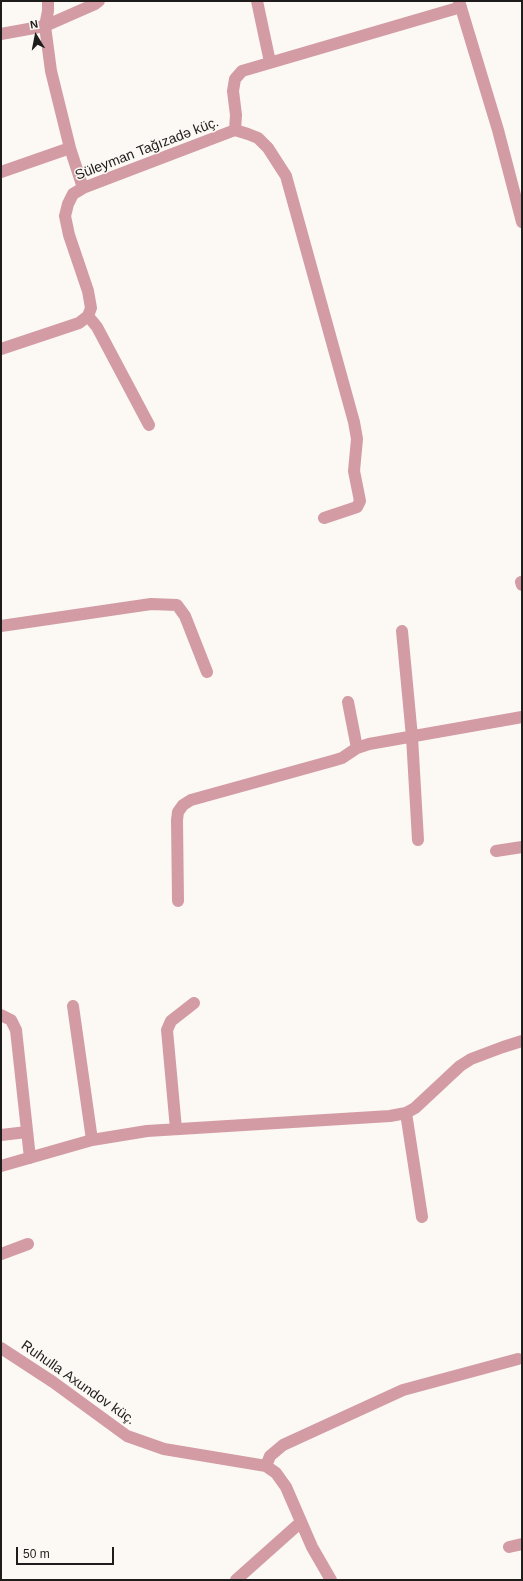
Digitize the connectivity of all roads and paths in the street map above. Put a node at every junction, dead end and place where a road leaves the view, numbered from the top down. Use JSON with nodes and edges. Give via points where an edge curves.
{"nodes":[{"id":1,"x":48,"y":1,"type":"edge"},
{"id":2,"x":99,"y":1,"type":"edge"},
{"id":3,"x":257,"y":1,"type":"edge"},
{"id":4,"x":460,"y":4,"type":"edge"},
{"id":5,"x":45,"y":26,"type":"junction"},
{"id":6,"x":1,"y":34,"type":"edge"},
{"id":7,"x":270,"y":62,"type":"junction"},
{"id":8,"x":235,"y":130,"type":"junction"},
{"id":9,"x":70,"y":148,"type":"junction"},
{"id":10,"x":1,"y":172,"type":"edge"},
{"id":11,"x":83,"y":188,"type":"junction"},
{"id":12,"x":522,"y":222,"type":"edge"},
{"id":13,"x":88,"y":316,"type":"junction"},
{"id":14,"x":1,"y":349,"type":"edge"},
{"id":15,"x":149,"y":425,"type":"dead end"},
{"id":16,"x":324,"y":518,"type":"dead end"},
{"id":17,"x":1,"y":626,"type":"edge"},
{"id":18,"x":402,"y":631,"type":"dead end"},
{"id":19,"x":207,"y":672,"type":"dead end"},
{"id":20,"x":348,"y":702,"type":"dead end"},
{"id":21,"x":522,"y":717,"type":"edge"},
{"id":22,"x":412,"y":737,"type":"junction"},
{"id":23,"x":357,"y":748,"type":"junction"},
{"id":24,"x":418,"y":840,"type":"dead end"},
{"id":25,"x":522,"y":847,"type":"edge"},
{"id":26,"x":496,"y":851,"type":"dead end"},
{"id":27,"x":178,"y":901,"type":"dead end"},
{"id":28,"x":194,"y":1004,"type":"dead end"},
{"id":29,"x":73,"y":1006,"type":"dead end"},
{"id":30,"x":1,"y":1015,"type":"edge"},
{"id":31,"x":522,"y":1041,"type":"edge"},
{"id":32,"x":406,"y":1113,"type":"junction"},
{"id":33,"x":176,"y":1129,"type":"junction"},
{"id":34,"x":27,"y":1132,"type":"junction"},
{"id":35,"x":1,"y":1135,"type":"edge"},
{"id":36,"x":92,"y":1140,"type":"junction"},
{"id":37,"x":30,"y":1158,"type":"junction"},
{"id":38,"x":1,"y":1166,"type":"edge"},
{"id":39,"x":422,"y":1217,"type":"dead end"},
{"id":40,"x":28,"y":1244,"type":"dead end"},
{"id":41,"x":1,"y":1254,"type":"edge"},
{"id":42,"x":1,"y":1348,"type":"edge"},
{"id":43,"x":518,"y":1359,"type":"dead end"},
{"id":44,"x":266,"y":1466,"type":"junction"},
{"id":45,"x":301,"y":1522,"type":"junction"},
{"id":46,"x":522,"y":1544,"type":"edge"},
{"id":47,"x":509,"y":1547,"type":"dead end"},
{"id":48,"x":236,"y":1580,"type":"edge"},
{"id":49,"x":331,"y":1580,"type":"edge"}],
"edges":[{"from":1,"to":5,"type":"street"},
{"from":2,"to":5,"type":"street"},
{"from":3,"to":7,"type":"street"},
{"from":4,"to":7,"type":"street","name":"Süleyman Tağızadə küç."},
{"from":4,"to":12,"type":"street","via":[[498,130]]},
{"from":5,"to":6,"type":"street"},
{"from":5,"to":9,"type":"street","via":[[51,71]]},
{"from":7,"to":8,"type":"street","name":"Süleyman Tağızadə küç.","via":[[242,71],[235,79]]},
{"from":8,"to":11,"type":"street","name":"Süleyman Tağızadə küç."},
{"from":8,"to":16,"type":"street","via":[[258,138],[268,148],[286,176],[354,422],[357,439],[354,471],[360,501],[357,507]]},
{"from":9,"to":10,"type":"street"},
{"from":9,"to":11,"type":"street"},
{"from":11,"to":13,"type":"street","name":"Süleyman Tağızadə küç.","via":[[73,194],[65,216],[88,291],[91,308]]},
{"from":13,"to":14,"type":"street","via":[[79,323]]},
{"from":13,"to":15,"type":"street","via":[[100,333]]},
{"from":17,"to":19,"type":"street","via":[[152,604],[177,605],[185,616]]},
{"from":18,"to":22,"type":"street"},
{"from":20,"to":23,"type":"street"},
{"from":21,"to":22,"type":"street"},
{"from":22,"to":23,"type":"street"},
{"from":22,"to":24,"type":"street"},
{"from":23,"to":27,"type":"street","via":[[342,758],[191,800],[183,805],[178,812],[177,820]]},
{"from":25,"to":26,"type":"street"},
{"from":28,"to":33,"type":"street","via":[[171,1021],[167,1030]]},
{"from":29,"to":36,"type":"street"},
{"from":30,"to":34,"type":"street","via":[[11,1020],[16,1030]]},
{"from":31,"to":32,"type":"street","via":[[460,1066],[415,1108]]},
{"from":32,"to":33,"type":"street"},
{"from":32,"to":39,"type":"street"},
{"from":33,"to":36,"type":"street"},
{"from":34,"to":35,"type":"street"},
{"from":34,"to":37,"type":"street"},
{"from":36,"to":37,"type":"street"},
{"from":37,"to":38,"type":"street"},
{"from":40,"to":41,"type":"street"},
{"from":42,"to":44,"type":"street","name":"Ruhulla Axundov küç.","via":[[128,1436],[164,1449]]},
{"from":43,"to":44,"type":"street","via":[[403,1390],[284,1445],[270,1456]]},
{"from":44,"to":45,"type":"street","via":[[276,1473],[286,1487]]},
{"from":45,"to":48,"type":"street"},
{"from":45,"to":49,"type":"street"},
{"from":46,"to":47,"type":"street"}]}
